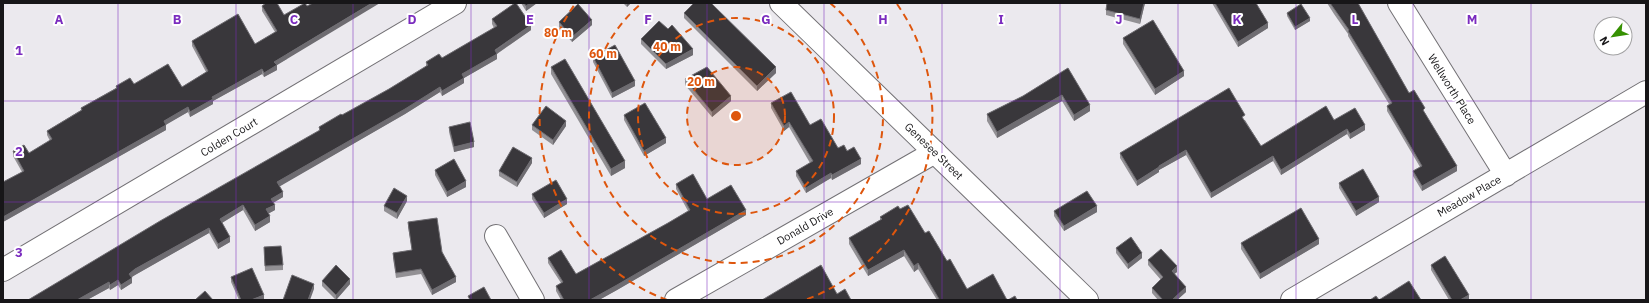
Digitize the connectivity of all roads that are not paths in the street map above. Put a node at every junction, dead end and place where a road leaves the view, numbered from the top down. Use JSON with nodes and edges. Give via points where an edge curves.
{"nodes":[{"id":1,"x":455,"y":3,"type":"edge"},
{"id":2,"x":781,"y":3,"type":"edge"},
{"id":3,"x":1399,"y":3,"type":"edge"},
{"id":4,"x":1646,"y":92,"type":"edge"},
{"id":5,"x":935,"y":152,"type":"junction"},
{"id":6,"x":1506,"y":174,"type":"junction"},
{"id":7,"x":496,"y":236,"type":"dead end"},
{"id":8,"x":3,"y":270,"type":"edge"},
{"id":9,"x":533,"y":300,"type":"edge"},
{"id":10,"x":676,"y":300,"type":"edge"},
{"id":11,"x":1087,"y":300,"type":"edge"},
{"id":12,"x":1292,"y":300,"type":"edge"}],
"edges":[{"from":1,"to":8,"type":"street","name":"Colden Court"},
{"from":2,"to":5,"type":"street","name":"Genesee Street"},
{"from":3,"to":6,"type":"street","name":"Wellworth Place"},
{"from":4,"to":6,"type":"street","name":"Meadow Place"},
{"from":5,"to":10,"type":"street","name":"Donald Drive"},
{"from":5,"to":11,"type":"street","name":"Genesee Street"},
{"from":6,"to":12,"type":"street","name":"Meadow Place"},
{"from":7,"to":9,"type":"street"}]}
